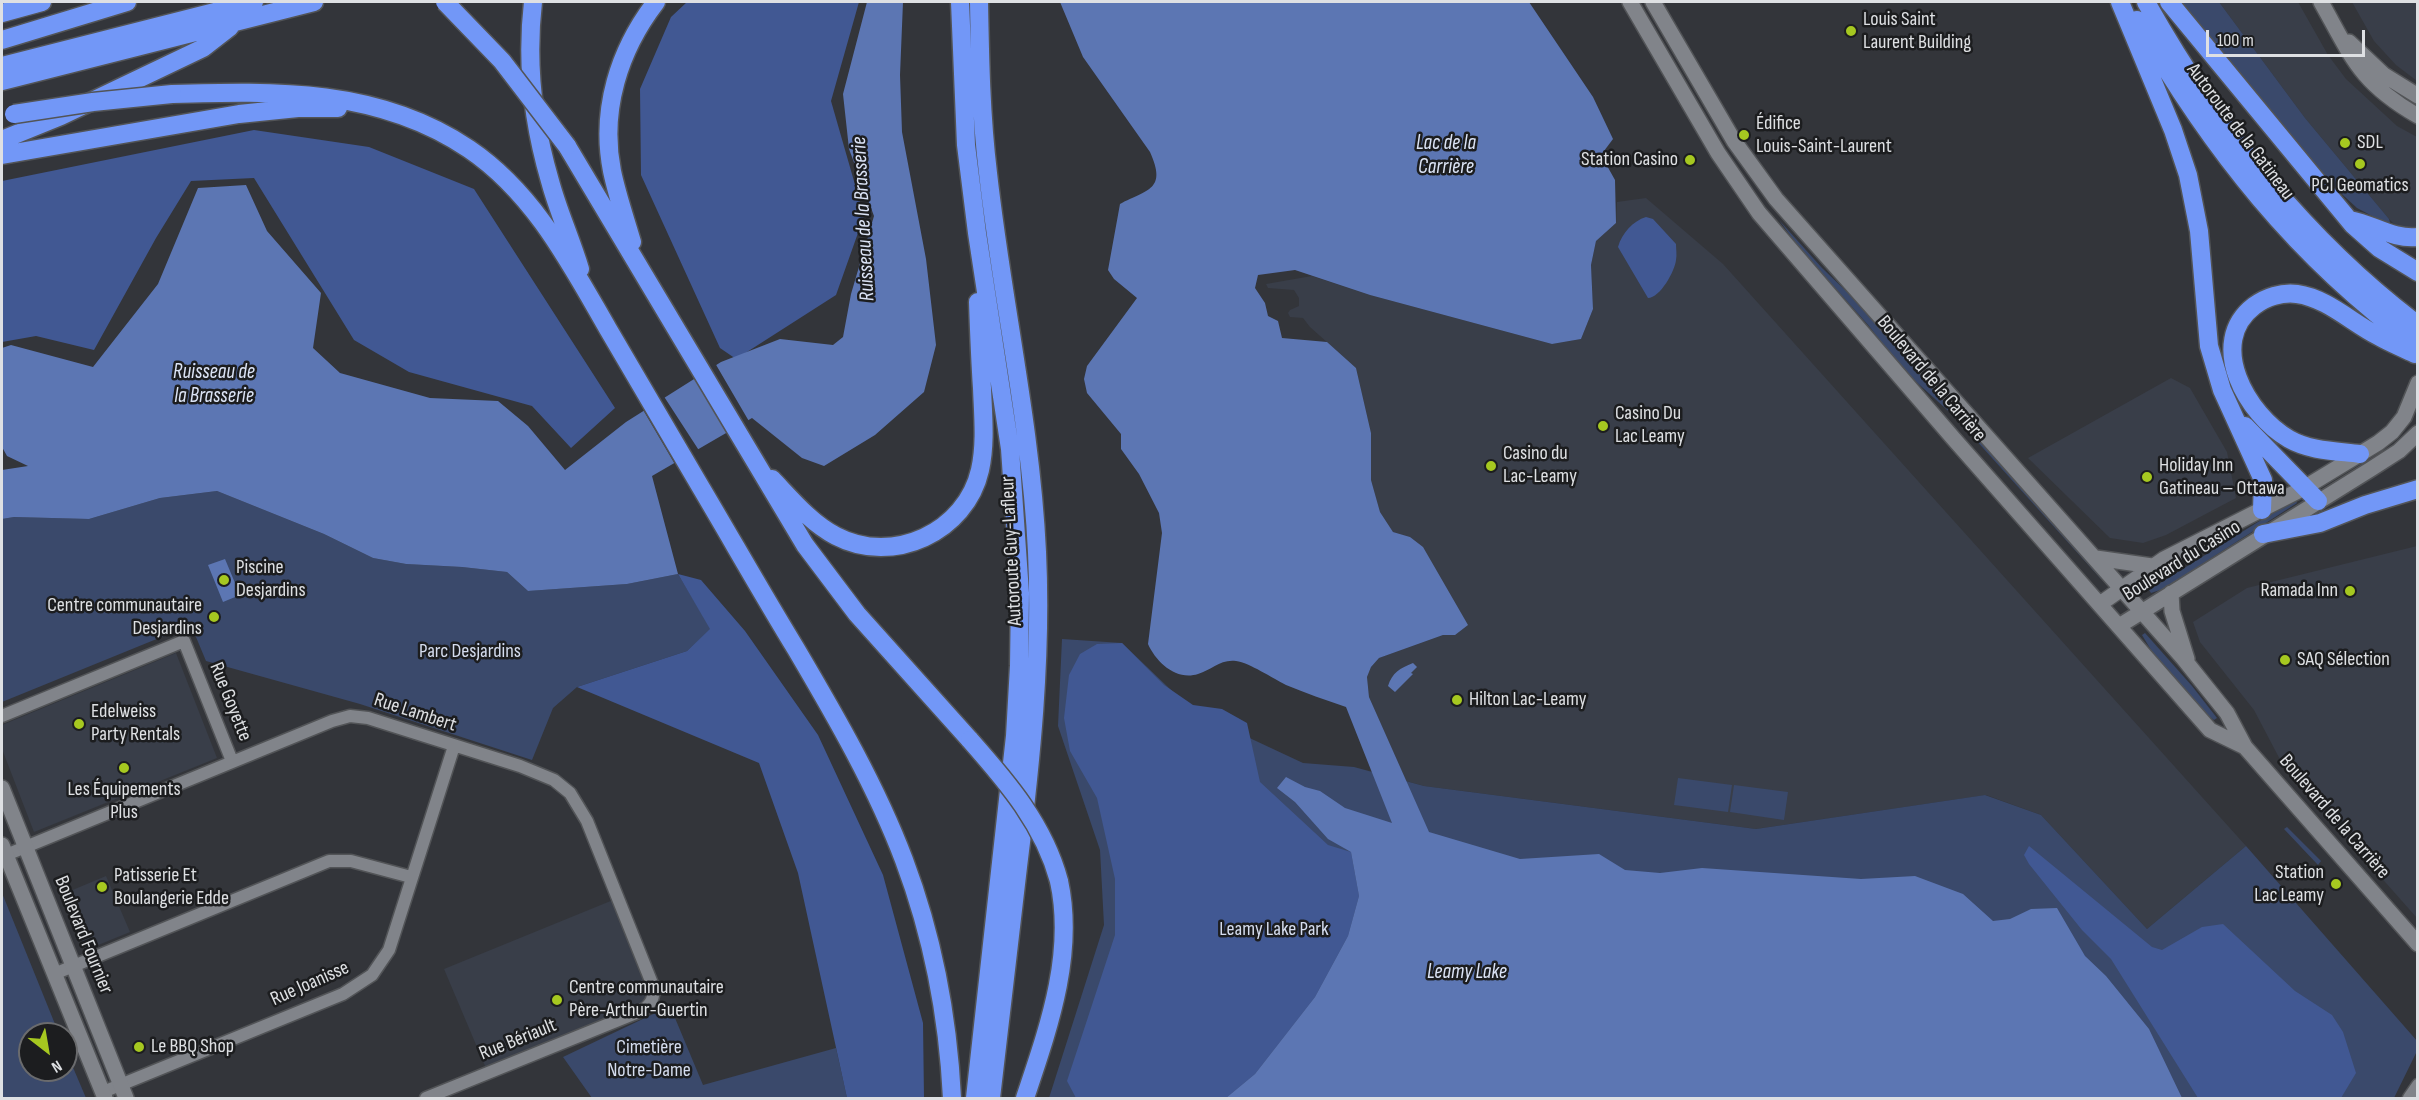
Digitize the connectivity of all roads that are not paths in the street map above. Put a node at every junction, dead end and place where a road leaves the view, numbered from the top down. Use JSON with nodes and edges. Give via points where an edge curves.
{"nodes":[{"id":1,"x":42,"y":2,"type":"edge"},
{"id":2,"x":127,"y":2,"type":"edge"},
{"id":3,"x":254,"y":2,"type":"edge"},
{"id":4,"x":314,"y":2,"type":"edge"},
{"id":5,"x":445,"y":2,"type":"edge"},
{"id":6,"x":533,"y":2,"type":"edge"},
{"id":7,"x":656,"y":2,"type":"edge"},
{"id":8,"x":960,"y":2,"type":"edge"},
{"id":9,"x":979,"y":2,"type":"edge"},
{"id":10,"x":1630,"y":2,"type":"edge"},
{"id":11,"x":1653,"y":2,"type":"edge"},
{"id":12,"x":2120,"y":2,"type":"edge"},
{"id":13,"x":2126,"y":2,"type":"edge"},
{"id":14,"x":2146,"y":2,"type":"edge"},
{"id":15,"x":2169,"y":2,"type":"edge"},
{"id":16,"x":2320,"y":2,"type":"edge"},
{"id":17,"x":2,"y":13,"type":"edge"},
{"id":18,"x":2328,"y":16,"type":"junction"},
{"id":19,"x":238,"y":21,"type":"junction"},
{"id":20,"x":2,"y":38,"type":"edge"},
{"id":21,"x":2,"y":66,"type":"edge"},
{"id":22,"x":2,"y":81,"type":"edge"},
{"id":23,"x":2418,"y":96,"type":"edge"},
{"id":24,"x":379,"y":108,"type":"junction"},
{"id":25,"x":8,"y":115,"type":"edge"},
{"id":26,"x":2418,"y":116,"type":"edge"},
{"id":27,"x":2,"y":140,"type":"edge"},
{"id":28,"x":2,"y":154,"type":"edge"},
{"id":29,"x":973,"y":207,"type":"junction"},
{"id":30,"x":2348,"y":220,"type":"junction"},
{"id":31,"x":2418,"y":237,"type":"edge"},
{"id":32,"x":639,"y":267,"type":"junction"},
{"id":33,"x":2418,"y":272,"type":"edge"},
{"id":34,"x":588,"y":295,"type":"junction"},
{"id":35,"x":2418,"y":325,"type":"edge"},
{"id":36,"x":2418,"y":346,"type":"edge"},
{"id":37,"x":2418,"y":355,"type":"edge"},
{"id":38,"x":2418,"y":383,"type":"edge"},
{"id":39,"x":2234,"y":413,"type":"junction"},
{"id":40,"x":2418,"y":433,"type":"edge"},
{"id":41,"x":749,"y":454,"type":"junction"},
{"id":42,"x":2360,"y":454,"type":"junction"},
{"id":43,"x":2304,"y":488,"type":"junction"},
{"id":44,"x":2418,"y":489,"type":"edge"},
{"id":45,"x":2318,"y":501,"type":"junction"},
{"id":46,"x":2262,"y":510,"type":"junction"},
{"id":47,"x":2263,"y":534,"type":"junction"},
{"id":48,"x":2096,"y":558,"type":"junction"},
{"id":49,"x":2152,"y":566,"type":"junction"},
{"id":50,"x":2121,"y":588,"type":"junction"},
{"id":51,"x":2171,"y":593,"type":"junction"},
{"id":52,"x":2100,"y":604,"type":"junction"},
{"id":53,"x":2141,"y":610,"type":"junction"},
{"id":54,"x":2119,"y":626,"type":"junction"},
{"id":55,"x":2189,"y":666,"type":"junction"},
{"id":56,"x":2,"y":716,"type":"edge"},
{"id":57,"x":454,"y":746,"type":"junction"},
{"id":58,"x":2245,"y":747,"type":"junction"},
{"id":59,"x":232,"y":761,"type":"junction"},
{"id":60,"x":2,"y":788,"type":"edge"},
{"id":61,"x":24,"y":847,"type":"junction"},
{"id":62,"x":4,"y":850,"type":"edge"},
{"id":63,"x":411,"y":877,"type":"junction"},
{"id":64,"x":2417,"y":944,"type":"edge"},
{"id":65,"x":73,"y":966,"type":"junction"},
{"id":66,"x":54,"y":974,"type":"junction"},
{"id":67,"x":653,"y":999,"type":"joint"},
{"id":68,"x":2418,"y":1085,"type":"edge"},
{"id":69,"x":123,"y":1092,"type":"edge"},
{"id":70,"x":104,"y":1095,"type":"edge"},
{"id":71,"x":426,"y":1098,"type":"edge"},
{"id":72,"x":952,"y":1098,"type":"edge"},
{"id":73,"x":975,"y":1098,"type":"edge"},
{"id":74,"x":991,"y":1098,"type":"edge"},
{"id":75,"x":1025,"y":1098,"type":"edge"},
{"id":76,"x":2409,"y":1098,"type":"edge"}],
"edges":[{"from":1,"to":17,"type":"highway"},
{"from":2,"to":20,"type":"highway"},
{"from":3,"to":21,"type":"highway"},
{"from":4,"to":19,"type":"highway"},
{"from":5,"to":32,"type":"highway","bridge":true,"via":[[514,75],[567,146]]},
{"from":6,"to":34,"type":"highway","via":[[531,64],[536,123],[551,186]]},
{"from":7,"to":32,"type":"highway","via":[[622,60],[609,118],[612,173]]},
{"from":8,"to":29,"type":"highway","name":"Autoroute Guy-Lafleur","via":[[963,108]]},
{"from":9,"to":74,"type":"highway","name":"Autoroute Guy-Lafleur","via":[[988,171],[1028,446],[1038,597],[1031,754]]},
{"from":10,"to":52,"type":"main road","name":"Boulevard de la Carrière","via":[[1718,153],[1759,213]]},
{"from":11,"to":48,"type":"main road","name":"Boulevard de la Carrière","via":[[1734,141],[1776,200]]},
{"from":12,"to":39,"type":"highway","via":[[2188,175],[2199,231],[2209,346]]},
{"from":13,"to":36,"type":"highway","name":"Autoroute de la Gatineau","via":[[2188,104],[2259,199],[2341,284]]},
{"from":14,"to":35,"type":"highway","name":"Autoroute de la Gatineau","via":[[2204,98],[2269,184],[2332,252]]},
{"from":15,"to":30,"type":"highway"},
{"from":16,"to":18,"type":"main road"},
{"from":18,"to":23,"type":"main road","via":[[2377,69]]},
{"from":18,"to":26,"type":"main road","via":[[2368,80]]},
{"from":19,"to":22,"type":"highway"},
{"from":19,"to":27,"type":"highway","via":[[203,48]]},
{"from":24,"to":25,"type":"highway","bridge":true,"via":[[310,94],[172,94]]},
{"from":24,"to":28,"type":"highway","via":[[257,111]]},
{"from":24,"to":34,"type":"highway","via":[[445,134],[499,173],[539,217]]},
{"from":29,"to":41,"type":"highway","via":[[983,446],[975,486],[959,513],[938,531],[908,544],[880,547],[854,543],[812,520]]},
{"from":29,"to":73,"type":"highway","name":"Autoroute Guy-Lafleur","via":[[1010,450],[1020,608],[1015,736]]},
{"from":30,"to":31,"type":"highway","via":[[2394,235]]},
{"from":30,"to":33,"type":"highway","via":[[2379,248]]},
{"from":32,"to":41,"type":"highway"},
{"from":34,"to":72,"type":"highway","via":[[838,722],[879,801],[902,853],[937,973]]},
{"from":37,"to":42,"type":"highway","via":[[2300,294],[2268,298],[2240,321],[2232,342],[2234,363],[2245,393],[2261,416],[2297,443]]},
{"from":38,"to":42,"type":"main road","name":"Boulevard du Casino","via":[[2398,425]]},
{"from":39,"to":43,"type":"highway"},
{"from":39,"to":46,"type":"highway","via":[[2263,480]]},
{"from":40,"to":45,"type":"main road","name":"Boulevard du Casino","via":[[2399,451]]},
{"from":41,"to":75,"type":"highway","bridge":true,"via":[[805,545],[843,596],[1006,781],[1047,845],[1059,881],[1065,923],[1046,1032]]},
{"from":42,"to":43,"type":"main road","name":"Boulevard du Casino"},
{"from":43,"to":45,"type":"highway"},
{"from":43,"to":46,"type":"main road","name":"Boulevard du Casino"},
{"from":44,"to":47,"type":"highway","via":[[2320,523]]},
{"from":45,"to":47,"type":"main road","name":"Boulevard du Casino"},
{"from":46,"to":49,"type":"main road","name":"Boulevard du Casino"},
{"from":47,"to":51,"type":"main road","name":"Boulevard du Casino"},
{"from":48,"to":49,"type":"main road"},
{"from":48,"to":50,"type":"main road","name":"Boulevard de la Carrière"},
{"from":49,"to":50,"type":"main road","name":"Boulevard du Casino"},
{"from":50,"to":52,"type":"main road","name":"Boulevard du Casino"},
{"from":50,"to":53,"type":"main road","name":"Boulevard de la Carrière"},
{"from":51,"to":53,"type":"main road","name":"Boulevard du Casino"},
{"from":51,"to":55,"type":"main road","via":[[2172,611]]},
{"from":52,"to":54,"type":"main road","name":"Boulevard de la Carrière"},
{"from":53,"to":54,"type":"main road","name":"Boulevard du Casino"},
{"from":53,"to":55,"type":"main road","name":"Boulevard de la Carrière"},
{"from":54,"to":58,"type":"main road","name":"Boulevard de la Carrière","via":[[2210,730]]},
{"from":55,"to":58,"type":"main road","name":"Boulevard de la Carrière","via":[[2227,713]]},
{"from":56,"to":59,"type":"street","name":"Rue Goyette","via":[[184,641]]},
{"from":57,"to":59,"type":"street","name":"Rue Lambert","via":[[369,718],[350,716]]},
{"from":57,"to":63,"type":"street","name":"Rue Joanisse"},
{"from":57,"to":67,"type":"street","name":"Rue Lambert","via":[[543,775],[561,785],[577,802],[642,957],[653,986]]},
{"from":58,"to":64,"type":"main road","name":"Boulevard de la Carrière"},
{"from":59,"to":61,"type":"street","name":"Rue Lambert"},
{"from":60,"to":61,"type":"main road","name":"Boulevard Fournier"},
{"from":61,"to":62,"type":"street","name":"Rue Lambert"},
{"from":61,"to":65,"type":"main road","name":"Boulevard Fournier"},
{"from":62,"to":66,"type":"main road","name":"Boulevard Fournier"},
{"from":63,"to":65,"type":"street","via":[[351,861],[329,861]]},
{"from":63,"to":69,"type":"street","name":"Rue Joanisse","via":[[389,950],[379,968],[364,982]]},
{"from":65,"to":66,"type":"street"},
{"from":65,"to":69,"type":"main road","name":"Boulevard Fournier"},
{"from":66,"to":70,"type":"main road","name":"Boulevard Fournier"},
{"from":67,"to":71,"type":"street","name":"Rue Bériault","via":[[641,1011]]},
{"from":68,"to":76,"type":"street"},
{"from":69,"to":70,"type":"street","name":"Rue Joanisse"}]}
